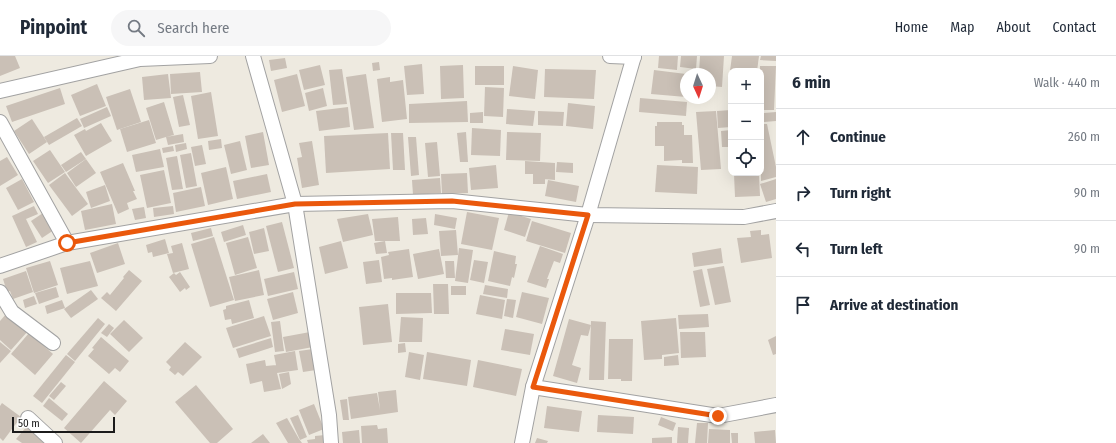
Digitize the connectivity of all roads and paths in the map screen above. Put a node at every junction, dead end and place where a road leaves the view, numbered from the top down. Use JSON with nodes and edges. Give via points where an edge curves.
{"nodes":[{"id":1,"x":210,"y":56,"type":"edge"},
{"id":2,"x":253,"y":56,"type":"edge"},
{"id":3,"x":610,"y":56,"type":"edge"},
{"id":4,"x":634,"y":57,"type":"edge"},
{"id":5,"x":0,"y":91,"type":"edge"},
{"id":6,"x":0,"y":122,"type":"edge"},
{"id":7,"x":295,"y":204,"type":"junction"},
{"id":8,"x":776,"y":211,"type":"edge"},
{"id":9,"x":588,"y":215,"type":"junction"},
{"id":10,"x":67,"y":243,"type":"junction"},
{"id":11,"x":0,"y":266,"type":"edge"},
{"id":12,"x":0,"y":292,"type":"edge"},
{"id":13,"x":53,"y":343,"type":"dead end"},
{"id":14,"x":533,"y":387,"type":"junction"},
{"id":15,"x":776,"y":405,"type":"edge"},
{"id":16,"x":28,"y":418,"type":"dead end"},
{"id":17,"x":55,"y":443,"type":"edge"},
{"id":18,"x":331,"y":443,"type":"edge"},
{"id":19,"x":522,"y":443,"type":"edge"}],
"edges":[{"from":1,"to":5,"type":"street","via":[[140,59]]},
{"from":2,"to":7,"type":"street"},
{"from":3,"to":4,"type":"street"},
{"from":4,"to":9,"type":"street"},
{"from":6,"to":10,"type":"street"},
{"from":7,"to":9,"type":"street","via":[[452,201]]},
{"from":7,"to":10,"type":"street"},
{"from":7,"to":18,"type":"street","via":[[329,415]]},
{"from":8,"to":9,"type":"street","via":[[744,217]]},
{"from":9,"to":14,"type":"street"},
{"from":10,"to":11,"type":"street"},
{"from":12,"to":13,"type":"street","via":[[12,312]]},
{"from":14,"to":15,"type":"street","via":[[718,416]]},
{"from":14,"to":19,"type":"street"},
{"from":16,"to":17,"type":"street"}]}
